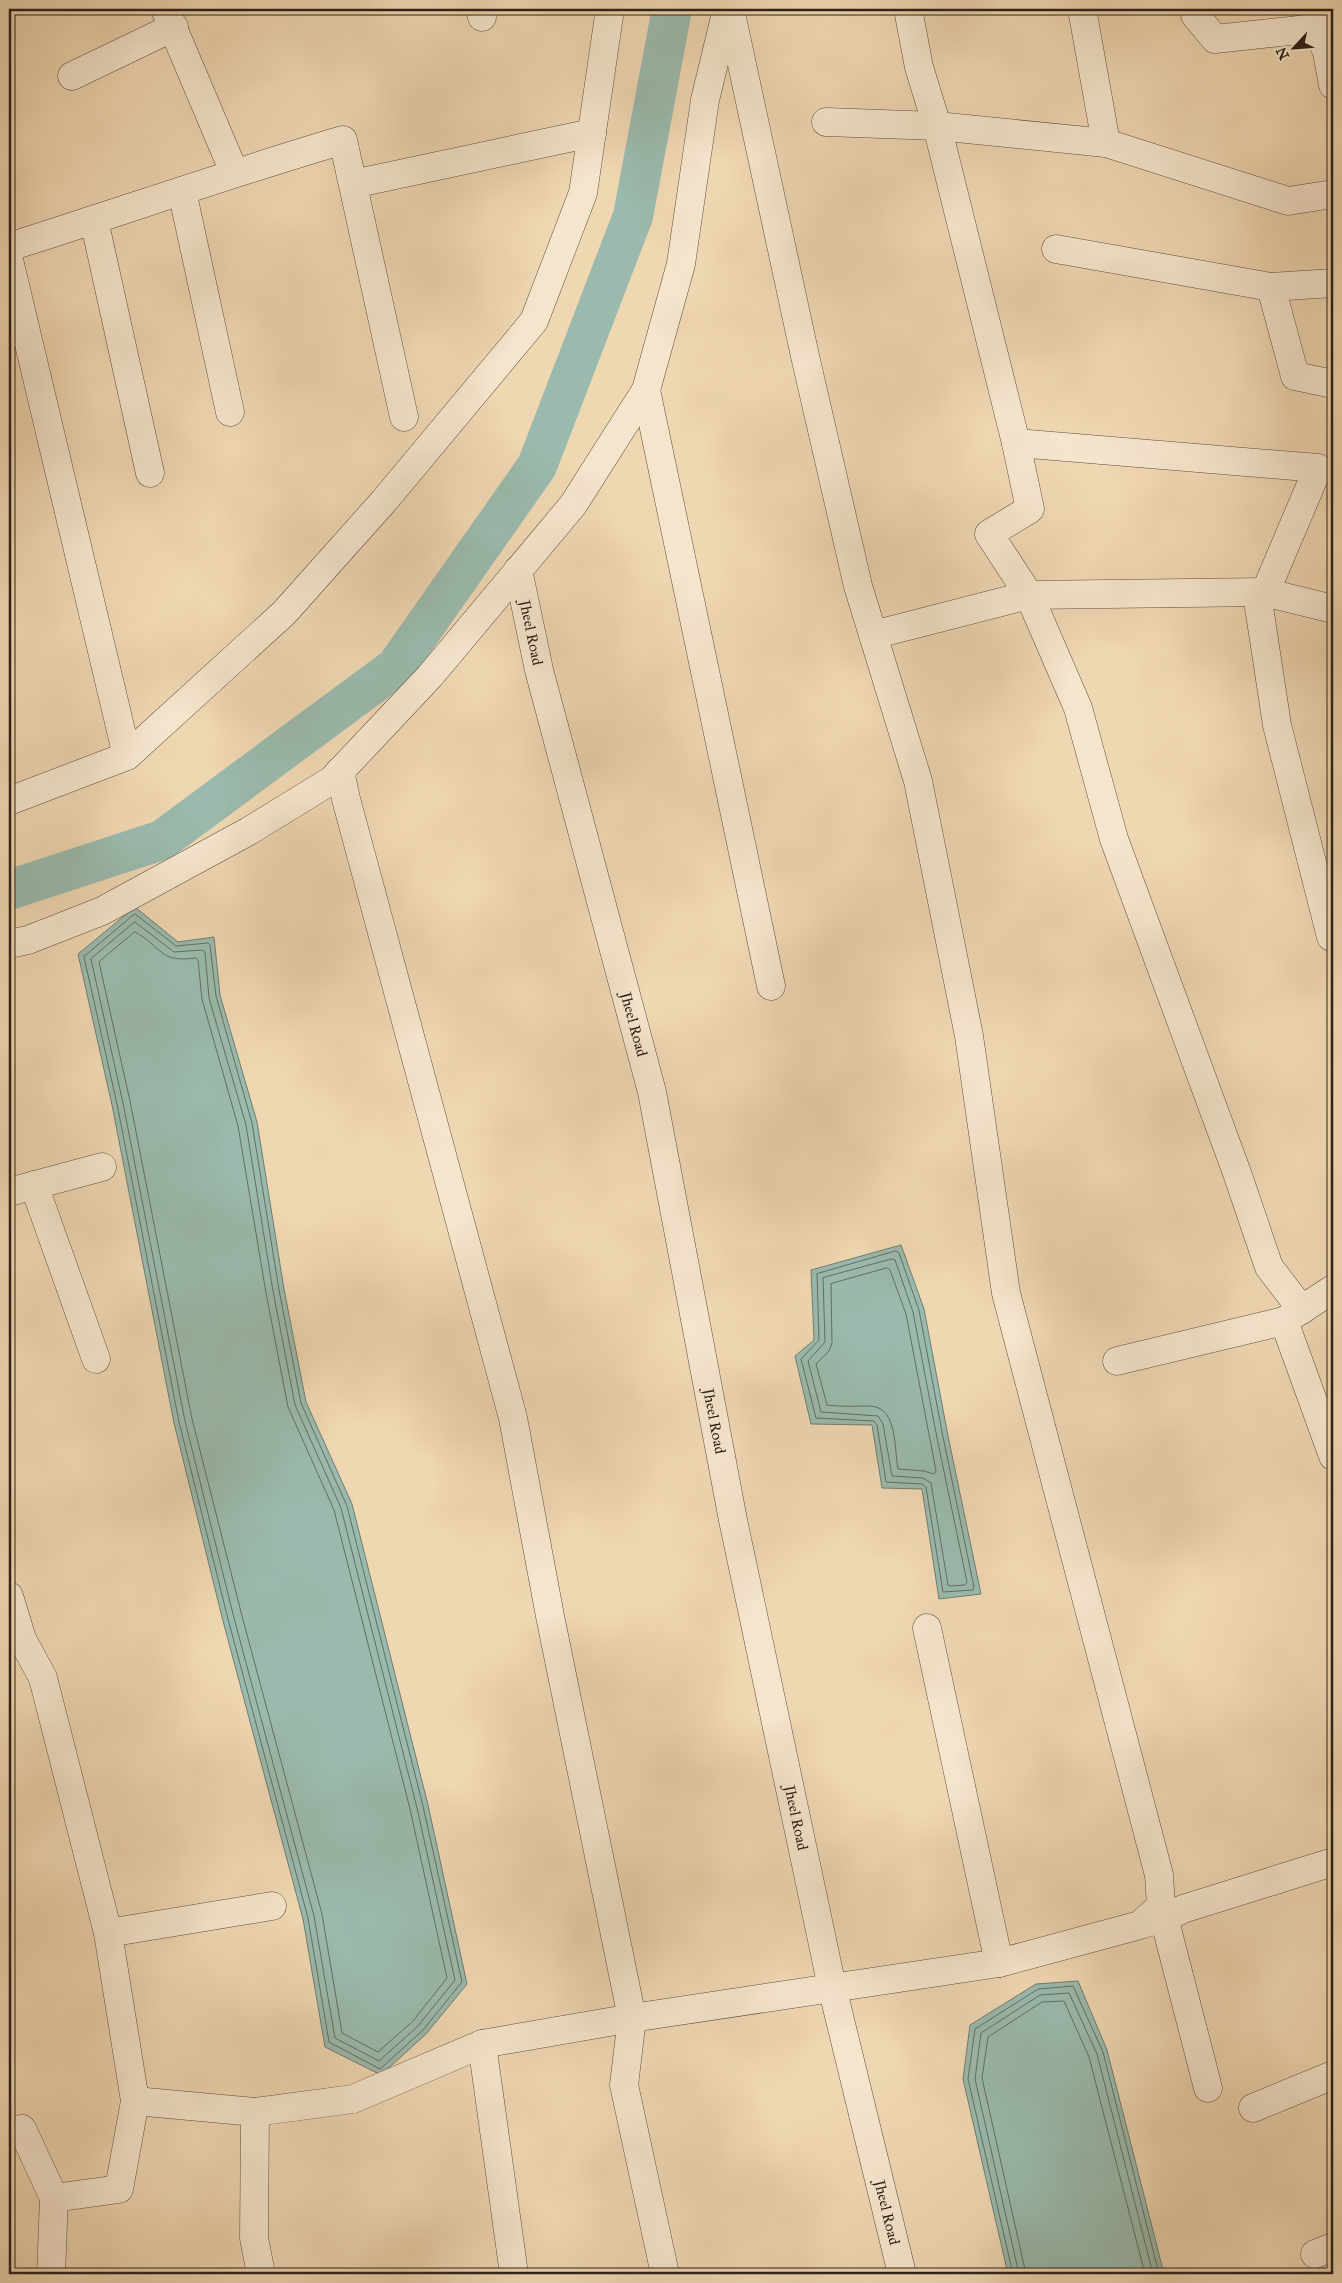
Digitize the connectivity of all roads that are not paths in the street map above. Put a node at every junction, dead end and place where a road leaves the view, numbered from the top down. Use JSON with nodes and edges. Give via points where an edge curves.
{"nodes":[{"id":1,"x":610,"y":9,"type":"edge"},
{"id":2,"x":729,"y":9,"type":"edge"},
{"id":3,"x":908,"y":9,"type":"edge"},
{"id":4,"x":1082,"y":9,"type":"edge"},
{"id":5,"x":1195,"y":9,"type":"edge"},
{"id":6,"x":170,"y":18,"type":"edge"},
{"id":7,"x":1315,"y":18,"type":"edge"},
{"id":8,"x":72,"y":76,"type":"dead end"},
{"id":9,"x":1333,"y":85,"type":"edge"},
{"id":10,"x":826,"y":122,"type":"dead end"},
{"id":11,"x":937,"y":126,"type":"junction"},
{"id":12,"x":592,"y":133,"type":"junction"},
{"id":13,"x":1106,"y":143,"type":"junction"},
{"id":14,"x":234,"y":172,"type":"junction"},
{"id":15,"x":353,"y":184,"type":"junction"},
{"id":16,"x":182,"y":192,"type":"junction"},
{"id":17,"x":1333,"y":194,"type":"edge"},
{"id":18,"x":94,"y":220,"type":"junction"},
{"id":19,"x":9,"y":247,"type":"edge"},
{"id":20,"x":1056,"y":249,"type":"dead end"},
{"id":21,"x":9,"y":260,"type":"edge"},
{"id":22,"x":1333,"y":283,"type":"edge"},
{"id":23,"x":1272,"y":287,"type":"junction"},
{"id":24,"x":1333,"y":384,"type":"edge"},
{"id":25,"x":646,"y":390,"type":"junction"},
{"id":26,"x":230,"y":412,"type":"dead end"},
{"id":27,"x":404,"y":417,"type":"dead end"},
{"id":28,"x":1016,"y":443,"type":"junction"},
{"id":29,"x":1326,"y":471,"type":"edge"},
{"id":30,"x":150,"y":473,"type":"dead end"},
{"id":31,"x":518,"y":570,"type":"junction"},
{"id":32,"x":1264,"y":592,"type":"junction"},
{"id":33,"x":1029,"y":594,"type":"junction"},
{"id":34,"x":1333,"y":608,"type":"edge"},
{"id":35,"x":873,"y":635,"type":"junction"},
{"id":36,"x":128,"y":756,"type":"junction"},
{"id":37,"x":340,"y":771,"type":"junction"},
{"id":38,"x":9,"y":801,"type":"edge"},
{"id":39,"x":1333,"y":937,"type":"edge"},
{"id":40,"x":9,"y":944,"type":"edge"},
{"id":41,"x":771,"y":986,"type":"dead end"},
{"id":42,"x":102,"y":1167,"type":"dead end"},
{"id":43,"x":21,"y":1189,"type":"edge"},
{"id":44,"x":1309,"y":1305,"type":"edge"},
{"id":45,"x":96,"y":1359,"type":"dead end"},
{"id":46,"x":1117,"y":1361,"type":"dead end"},
{"id":47,"x":1333,"y":1456,"type":"edge"},
{"id":48,"x":9,"y":1596,"type":"edge"},
{"id":49,"x":927,"y":1628,"type":"dead end"},
{"id":50,"x":1333,"y":1862,"type":"edge"},
{"id":51,"x":272,"y":1906,"type":"dead end"},
{"id":52,"x":1155,"y":1916,"type":"junction"},
{"id":53,"x":108,"y":1933,"type":"junction"},
{"id":54,"x":999,"y":1964,"type":"junction"},
{"id":55,"x":832,"y":1987,"type":"junction"},
{"id":56,"x":632,"y":2018,"type":"junction"},
{"id":57,"x":482,"y":2044,"type":"junction"},
{"id":58,"x":1333,"y":2074,"type":"edge"},
{"id":59,"x":1208,"y":2088,"type":"dead end"},
{"id":60,"x":135,"y":2101,"type":"junction"},
{"id":61,"x":1252,"y":2108,"type":"dead end"},
{"id":62,"x":255,"y":2112,"type":"junction"},
{"id":63,"x":9,"y":2132,"type":"edge"},
{"id":64,"x":54,"y":2198,"type":"junction"},
{"id":65,"x":50,"y":2274,"type":"edge"},
{"id":66,"x":261,"y":2274,"type":"edge"},
{"id":67,"x":514,"y":2274,"type":"edge"},
{"id":68,"x":665,"y":2274,"type":"edge"},
{"id":69,"x":902,"y":2274,"type":"edge"}],
"edges":[{"from":1,"to":12,"type":"street"},
{"from":2,"to":25,"type":"street","via":[[705,100],[680,264]]},
{"from":2,"to":35,"type":"street","via":[[807,365],[858,586]]},
{"from":3,"to":11,"type":"street","via":[[919,67]]},
{"from":4,"to":13,"type":"street"},
{"from":5,"to":7,"type":"street","via":[[1195,14],[1215,39]]},
{"from":6,"to":8,"type":"street"},
{"from":6,"to":14,"type":"street"},
{"from":7,"to":9,"type":"street","via":[[1327,52]]},
{"from":10,"to":11,"type":"street"},
{"from":11,"to":13,"type":"street"},
{"from":11,"to":28,"type":"street"},
{"from":12,"to":15,"type":"street"},
{"from":12,"to":36,"type":"street","via":[[583,193],[534,321],[384,501],[284,613]]},
{"from":13,"to":17,"type":"street","via":[[1288,201]]},
{"from":14,"to":15,"type":"street","via":[[343,140]]},
{"from":14,"to":16,"type":"street"},
{"from":15,"to":27,"type":"street"},
{"from":16,"to":18,"type":"street"},
{"from":16,"to":26,"type":"street"},
{"from":18,"to":19,"type":"street"},
{"from":18,"to":30,"type":"street"},
{"from":20,"to":23,"type":"street"},
{"from":21,"to":36,"type":"street"},
{"from":22,"to":23,"type":"street"},
{"from":23,"to":24,"type":"street","via":[[1294,376]]},
{"from":25,"to":31,"type":"street","via":[[573,505]]},
{"from":25,"to":41,"type":"street"},
{"from":28,"to":29,"type":"street"},
{"from":28,"to":33,"type":"street","via":[[1030,509],[989,534]]},
{"from":29,"to":32,"type":"street"},
{"from":31,"to":37,"type":"street","via":[[430,676]]},
{"from":31,"to":55,"type":"street","name":"Jheel Road","via":[[539,670],[652,1092],[733,1520]]},
{"from":32,"to":33,"type":"street"},
{"from":32,"to":34,"type":"street"},
{"from":32,"to":39,"type":"street","via":[[1259,607],[1277,725]]},
{"from":33,"to":35,"type":"street"},
{"from":33,"to":44,"type":"street","via":[[1078,708],[1114,839],[1269,1267]]},
{"from":35,"to":52,"type":"street","via":[[918,781],[969,1036],[1006,1293],[1158,1875]]},
{"from":36,"to":38,"type":"street"},
{"from":37,"to":40,"type":"street","via":[[332,780],[249,831],[102,911],[28,940]]},
{"from":37,"to":56,"type":"street","via":[[513,1418]]},
{"from":42,"to":43,"type":"street"},
{"from":43,"to":45,"type":"street"},
{"from":44,"to":46,"type":"street"},
{"from":44,"to":47,"type":"street"},
{"from":48,"to":53,"type":"street","via":[[22,1639],[43,1678]]},
{"from":49,"to":54,"type":"street"},
{"from":50,"to":52,"type":"street"},
{"from":51,"to":53,"type":"street"},
{"from":52,"to":54,"type":"street"},
{"from":52,"to":59,"type":"street"},
{"from":53,"to":60,"type":"street"},
{"from":54,"to":55,"type":"street"},
{"from":55,"to":56,"type":"street"},
{"from":55,"to":69,"type":"street","name":"Jheel Road"},
{"from":56,"to":57,"type":"street"},
{"from":56,"to":68,"type":"street","via":[[624,2086]]},
{"from":57,"to":62,"type":"street","via":[[353,2099]]},
{"from":57,"to":67,"type":"street"},
{"from":58,"to":61,"type":"street"},
{"from":60,"to":62,"type":"street"},
{"from":60,"to":64,"type":"street","via":[[119,2189]]},
{"from":62,"to":66,"type":"street","via":[[254,2238]]},
{"from":63,"to":64,"type":"street","via":[[22,2129]]},
{"from":64,"to":65,"type":"street"}]}
